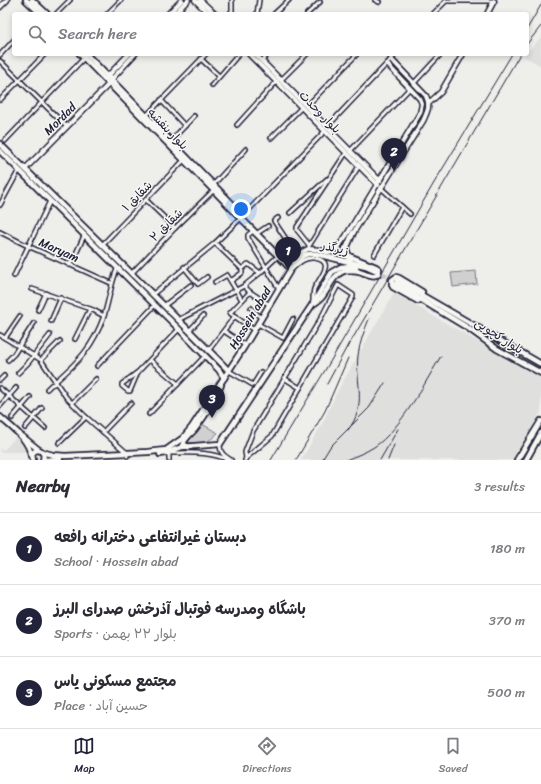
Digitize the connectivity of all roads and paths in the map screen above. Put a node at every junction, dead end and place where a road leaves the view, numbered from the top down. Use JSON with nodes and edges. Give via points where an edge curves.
{"nodes":[{"id":1,"x":7,"y":0,"type":"edge"},
{"id":2,"x":26,"y":0,"type":"edge"},
{"id":3,"x":32,"y":0,"type":"edge"},
{"id":4,"x":70,"y":0,"type":"edge"},
{"id":5,"x":121,"y":0,"type":"edge"},
{"id":6,"x":182,"y":0,"type":"edge"},
{"id":7,"x":188,"y":0,"type":"edge"},
{"id":8,"x":195,"y":0,"type":"edge"},
{"id":9,"x":200,"y":0,"type":"edge"},
{"id":10,"x":232,"y":0,"type":"edge"},
{"id":11,"x":259,"y":0,"type":"edge"},
{"id":12,"x":289,"y":0,"type":"edge"},
{"id":13,"x":446,"y":0,"type":"edge"},
{"id":14,"x":494,"y":1,"type":"edge"},
{"id":15,"x":320,"y":2,"type":"dead end"},
{"id":16,"x":0,"y":7,"type":"edge"},
{"id":17,"x":38,"y":12,"type":"edge"},
{"id":18,"x":45,"y":12,"type":"edge"},
{"id":19,"x":58,"y":12,"type":"edge"},
{"id":20,"x":109,"y":12,"type":"edge"},
{"id":21,"x":170,"y":12,"type":"edge"},
{"id":22,"x":176,"y":12,"type":"edge"},
{"id":23,"x":207,"y":12,"type":"edge"},
{"id":24,"x":213,"y":12,"type":"edge"},
{"id":25,"x":231,"y":12,"type":"edge"},
{"id":26,"x":256,"y":12,"type":"edge"},
{"id":27,"x":276,"y":12,"type":"edge"},
{"id":28,"x":309,"y":12,"type":"edge"},
{"id":29,"x":435,"y":12,"type":"edge"},
{"id":30,"x":488,"y":12,"type":"edge"},
{"id":31,"x":12,"y":42,"type":"edge"},
{"id":32,"x":0,"y":55,"type":"edge"},
{"id":33,"x":43,"y":56,"type":"edge"},
{"id":34,"x":85,"y":56,"type":"edge"},
{"id":35,"x":127,"y":56,"type":"edge"},
{"id":36,"x":133,"y":56,"type":"edge"},
{"id":37,"x":204,"y":56,"type":"edge"},
{"id":38,"x":237,"y":56,"type":"edge"},
{"id":39,"x":251,"y":56,"type":"edge"},
{"id":40,"x":258,"y":56,"type":"edge"},
{"id":41,"x":266,"y":56,"type":"edge"},
{"id":42,"x":305,"y":56,"type":"edge"},
{"id":43,"x":355,"y":56,"type":"edge"},
{"id":44,"x":394,"y":56,"type":"edge"},
{"id":45,"x":439,"y":56,"type":"edge"},
{"id":46,"x":462,"y":56,"type":"edge"},
{"id":47,"x":201,"y":59,"type":"junction"},
{"id":48,"x":391,"y":59,"type":"junction"},
{"id":49,"x":262,"y":60,"type":"junction"},
{"id":50,"x":0,"y":61,"type":"edge"},
{"id":51,"x":387,"y":64,"type":"junction"},
{"id":52,"x":219,"y":76,"type":"junction"},
{"id":53,"x":108,"y":79,"type":"junction"},
{"id":54,"x":19,"y":80,"type":"junction"},
{"id":55,"x":279,"y":81,"type":"junction"},
{"id":56,"x":414,"y":83,"type":"junction"},
{"id":57,"x":212,"y":84,"type":"dead end"},
{"id":58,"x":284,"y":86,"type":"junction"},
{"id":59,"x":410,"y":88,"type":"junction"},
{"id":60,"x":0,"y":100,"type":"edge"},
{"id":61,"x":162,"y":100,"type":"junction"},
{"id":62,"x":42,"y":103,"type":"junction"},
{"id":63,"x":429,"y":103,"type":"junction"},
{"id":64,"x":307,"y":106,"type":"junction"},
{"id":65,"x":301,"y":108,"type":"junction"},
{"id":66,"x":194,"y":116,"type":"dead end"},
{"id":67,"x":145,"y":117,"type":"junction"},
{"id":68,"x":237,"y":125,"type":"dead end"},
{"id":69,"x":185,"y":126,"type":"junction"},
{"id":70,"x":67,"y":127,"type":"junction"},
{"id":71,"x":327,"y":127,"type":"junction"},
{"id":72,"x":324,"y":132,"type":"junction"},
{"id":73,"x":271,"y":138,"type":"dead end"},
{"id":74,"x":170,"y":142,"type":"junction"},
{"id":75,"x":2,"y":143,"type":"edge"},
{"id":76,"x":246,"y":149,"type":"dead end"},
{"id":77,"x":0,"y":151,"type":"edge"},
{"id":78,"x":350,"y":151,"type":"junction"},
{"id":79,"x":346,"y":153,"type":"junction"},
{"id":80,"x":184,"y":160,"type":"junction"},
{"id":81,"x":360,"y":166,"type":"junction"},
{"id":82,"x":25,"y":169,"type":"junction"},
{"id":83,"x":19,"y":170,"type":"junction"},
{"id":84,"x":330,"y":176,"type":"junction"},
{"id":85,"x":372,"y":176,"type":"junction"},
{"id":86,"x":378,"y":182,"type":"junction"},
{"id":87,"x":214,"y":184,"type":"junction"},
{"id":88,"x":382,"y":186,"type":"junction"},
{"id":89,"x":214,"y":190,"type":"junction"},
{"id":90,"x":146,"y":200,"type":"junction"},
{"id":91,"x":227,"y":200,"type":"junction"},
{"id":92,"x":50,"y":201,"type":"junction"},
{"id":93,"x":0,"y":205,"type":"edge"},
{"id":94,"x":402,"y":208,"type":"junction"},
{"id":95,"x":290,"y":213,"type":"dead end"},
{"id":96,"x":410,"y":214,"type":"dead end"},
{"id":97,"x":243,"y":217,"type":"junction"},
{"id":98,"x":278,"y":218,"type":"dead end"},
{"id":99,"x":74,"y":222,"type":"junction"},
{"id":100,"x":354,"y":222,"type":"junction"},
{"id":101,"x":358,"y":225,"type":"junction"},
{"id":102,"x":82,"y":226,"type":"junction"},
{"id":103,"x":268,"y":226,"type":"dead end"},
{"id":104,"x":175,"y":228,"type":"junction"},
{"id":105,"x":78,"y":230,"type":"junction"},
{"id":106,"x":0,"y":232,"type":"edge"},
{"id":107,"x":255,"y":232,"type":"junction"},
{"id":108,"x":353,"y":233,"type":"junction"},
{"id":109,"x":84,"y":236,"type":"junction"},
{"id":110,"x":215,"y":243,"type":"junction"},
{"id":111,"x":102,"y":245,"type":"junction"},
{"id":112,"x":28,"y":246,"type":"junction"},
{"id":113,"x":308,"y":247,"type":"junction"},
{"id":114,"x":300,"y":253,"type":"junction"},
{"id":115,"x":374,"y":255,"type":"dead end"},
{"id":116,"x":278,"y":256,"type":"junction"},
{"id":117,"x":351,"y":264,"type":"junction"},
{"id":118,"x":69,"y":265,"type":"junction"},
{"id":119,"x":184,"y":268,"type":"junction"},
{"id":120,"x":266,"y":268,"type":"junction"},
{"id":121,"x":117,"y":269,"type":"junction"},
{"id":122,"x":242,"y":269,"type":"junction"},
{"id":123,"x":291,"y":269,"type":"junction"},
{"id":124,"x":376,"y":272,"type":"tunnel mouth"},
{"id":125,"x":260,"y":273,"type":"junction"},
{"id":126,"x":131,"y":274,"type":"junction"},
{"id":127,"x":14,"y":276,"type":"dead end"},
{"id":128,"x":207,"y":277,"type":"dead end"},
{"id":129,"x":231,"y":281,"type":"junction"},
{"id":130,"x":215,"y":282,"type":"dead end"},
{"id":131,"x":396,"y":282,"type":"tunnel mouth"},
{"id":132,"x":111,"y":283,"type":"junction"},
{"id":133,"x":191,"y":285,"type":"dead end"},
{"id":134,"x":244,"y":286,"type":"junction"},
{"id":135,"x":32,"y":289,"type":"dead end"},
{"id":136,"x":279,"y":289,"type":"junction"},
{"id":137,"x":236,"y":290,"type":"junction"},
{"id":138,"x":250,"y":292,"type":"junction"},
{"id":139,"x":46,"y":293,"type":"junction"},
{"id":140,"x":155,"y":296,"type":"junction"},
{"id":141,"x":61,"y":298,"type":"junction"},
{"id":142,"x":149,"y":300,"type":"junction"},
{"id":143,"x":242,"y":300,"type":"junction"},
{"id":144,"x":154,"y":304,"type":"junction"},
{"id":145,"x":165,"y":305,"type":"junction"},
{"id":146,"x":270,"y":305,"type":"junction"},
{"id":147,"x":312,"y":305,"type":"junction"},
{"id":148,"x":251,"y":308,"type":"dead end"},
{"id":149,"x":90,"y":309,"type":"junction"},
{"id":150,"x":38,"y":310,"type":"dead end"},
{"id":151,"x":448,"y":313,"type":"junction"},
{"id":152,"x":20,"y":316,"type":"dead end"},
{"id":153,"x":104,"y":316,"type":"junction"},
{"id":154,"x":203,"y":316,"type":"dead end"},
{"id":155,"x":235,"y":316,"type":"junction"},
{"id":156,"x":261,"y":318,"type":"junction"},
{"id":157,"x":293,"y":319,"type":"dead end"},
{"id":158,"x":178,"y":320,"type":"junction"},
{"id":159,"x":51,"y":321,"type":"dead end"},
{"id":160,"x":34,"y":324,"type":"dead end"},
{"id":161,"x":258,"y":324,"type":"junction"},
{"id":162,"x":179,"y":329,"type":"junction"},
{"id":163,"x":224,"y":330,"type":"junction"},
{"id":164,"x":254,"y":330,"type":"junction"},
{"id":165,"x":189,"y":331,"type":"junction"},
{"id":166,"x":0,"y":335,"type":"edge"},
{"id":167,"x":50,"y":335,"type":"dead end"},
{"id":168,"x":5,"y":338,"type":"junction"},
{"id":169,"x":75,"y":339,"type":"dead end"},
{"id":170,"x":60,"y":340,"type":"dead end"},
{"id":171,"x":246,"y":345,"type":"junction"},
{"id":172,"x":509,"y":346,"type":"junction"},
{"id":173,"x":19,"y":347,"type":"junction"},
{"id":174,"x":208,"y":351,"type":"junction"},
{"id":175,"x":505,"y":353,"type":"junction"},
{"id":176,"x":34,"y":355,"type":"junction"},
{"id":177,"x":205,"y":356,"type":"junction"},
{"id":178,"x":8,"y":360,"type":"dead end"},
{"id":179,"x":41,"y":360,"type":"junction"},
{"id":180,"x":150,"y":360,"type":"junction"},
{"id":181,"x":541,"y":364,"type":"edge"},
{"id":182,"x":223,"y":365,"type":"junction"},
{"id":183,"x":97,"y":366,"type":"dead end"},
{"id":184,"x":219,"y":370,"type":"junction"},
{"id":185,"x":229,"y":371,"type":"junction"},
{"id":186,"x":138,"y":372,"type":"junction"},
{"id":187,"x":261,"y":372,"type":"dead end"},
{"id":188,"x":18,"y":373,"type":"dead end"},
{"id":189,"x":541,"y":373,"type":"edge"},
{"id":190,"x":4,"y":376,"type":"dead end"},
{"id":191,"x":224,"y":378,"type":"junction"},
{"id":192,"x":284,"y":378,"type":"junction"},
{"id":193,"x":0,"y":380,"type":"edge"},
{"id":194,"x":96,"y":380,"type":"dead end"},
{"id":195,"x":56,"y":383,"type":"junction"},
{"id":196,"x":178,"y":384,"type":"junction"},
{"id":197,"x":0,"y":388,"type":"edge"},
{"id":198,"x":16,"y":388,"type":"dead end"},
{"id":199,"x":300,"y":388,"type":"junction"},
{"id":200,"x":47,"y":389,"type":"dead end"},
{"id":201,"x":9,"y":396,"type":"junction"},
{"id":202,"x":30,"y":397,"type":"dead end"},
{"id":203,"x":72,"y":403,"type":"junction"},
{"id":204,"x":130,"y":403,"type":"dead end"},
{"id":205,"x":0,"y":406,"type":"edge"},
{"id":206,"x":21,"y":407,"type":"junction"},
{"id":207,"x":42,"y":408,"type":"dead end"},
{"id":208,"x":150,"y":414,"type":"dead end"},
{"id":209,"x":0,"y":417,"type":"edge"},
{"id":210,"x":86,"y":417,"type":"junction"},
{"id":211,"x":12,"y":418,"type":"dead end"},
{"id":212,"x":33,"y":418,"type":"junction"},
{"id":213,"x":541,"y":421,"type":"edge"},
{"id":214,"x":24,"y":428,"type":"dead end"},
{"id":215,"x":45,"y":428,"type":"dead end"},
{"id":216,"x":103,"y":432,"type":"junction"},
{"id":217,"x":541,"y":433,"type":"edge"},
{"id":218,"x":22,"y":437,"type":"junction"},
{"id":219,"x":59,"y":443,"type":"dead end"},
{"id":220,"x":220,"y":444,"type":"junction"},
{"id":221,"x":188,"y":447,"type":"junction"},
{"id":222,"x":41,"y":451,"type":"junction"},
{"id":223,"x":166,"y":452,"type":"junction"},
{"id":224,"x":127,"y":455,"type":"junction"},
{"id":225,"x":32,"y":458,"type":"edge"},
{"id":226,"x":246,"y":459,"type":"edge"},
{"id":227,"x":43,"y":460,"type":"edge"},
{"id":228,"x":169,"y":460,"type":"edge"},
{"id":229,"x":229,"y":460,"type":"edge"},
{"id":230,"x":517,"y":460,"type":"edge"},
{"id":231,"x":526,"y":460,"type":"edge"}],
"edges":[{"from":1,"to":16,"type":"street"},
{"from":2,"to":17,"type":"main road"},
{"from":3,"to":18,"type":"main road"},
{"from":4,"to":19,"type":"street"},
{"from":5,"to":20,"type":"street"},
{"from":6,"to":21,"type":"street"},
{"from":7,"to":22,"type":"street"},
{"from":8,"to":23,"type":"street"},
{"from":9,"to":24,"type":"street"},
{"from":10,"to":25,"type":"street"},
{"from":11,"to":26,"type":"street"},
{"from":12,"to":27,"type":"street"},
{"from":13,"to":14,"type":"street"},
{"from":13,"to":29,"type":"street"},
{"from":14,"to":30,"type":"street"},
{"from":15,"to":28,"type":"street"},
{"from":31,"to":32,"type":"street"},
{"from":33,"to":54,"type":"street"},
{"from":34,"to":53,"type":"main road","name":"بلوار بنفشه"},
{"from":34,"to":62,"type":"street"},
{"from":35,"to":53,"type":"street"},
{"from":36,"to":53,"type":"street"},
{"from":37,"to":47,"type":"street"},
{"from":38,"to":52,"type":"street"},
{"from":39,"to":55,"type":"street","name":"بلوار وحدت"},
{"from":40,"to":49,"type":"street","name":"بلوار وحدت"},
{"from":41,"to":49,"type":"street"},
{"from":42,"to":55,"type":"street"},
{"from":43,"to":64,"type":"street"},
{"from":44,"to":48,"type":"street"},
{"from":45,"to":56,"type":"street"},
{"from":46,"to":63,"type":"street","via":[[441,92]]},
{"from":47,"to":52,"type":"street"},
{"from":47,"to":61,"type":"street"},
{"from":48,"to":51,"type":"street"},
{"from":48,"to":56,"type":"street"},
{"from":49,"to":55,"type":"street","name":"بلوار وحدت"},
{"from":50,"to":54,"type":"street"},
{"from":51,"to":59,"type":"street"},
{"from":51,"to":71,"type":"street"},
{"from":52,"to":57,"type":"street"},
{"from":53,"to":67,"type":"main road","name":"بلوار بنفشه"},
{"from":53,"to":70,"type":"street","name":"Mordad"},
{"from":54,"to":60,"type":"street"},
{"from":54,"to":62,"type":"street"},
{"from":55,"to":58,"type":"street","name":"بلوار وحدت"},
{"from":55,"to":68,"type":"street"},
{"from":56,"to":63,"type":"street"},
{"from":58,"to":64,"type":"street","name":"بلوار وحدت"},
{"from":58,"to":65,"type":"street","name":"بلوار وحدت"},
{"from":59,"to":78,"type":"street"},
{"from":59,"to":86,"type":"street","via":[[420,99],[420,113]]},
{"from":61,"to":67,"type":"street"},
{"from":61,"to":69,"type":"street"},
{"from":62,"to":70,"type":"street"},
{"from":62,"to":75,"type":"street"},
{"from":63,"to":88,"type":"street","via":[[427,114]]},
{"from":64,"to":71,"type":"street","name":"بلوار وحدت"},
{"from":65,"to":72,"type":"street","name":"بلوار وحدت"},
{"from":65,"to":73,"type":"street"},
{"from":66,"to":69,"type":"street"},
{"from":67,"to":74,"type":"main road","name":"بلوار بنفشه"},
{"from":69,"to":74,"type":"street"},
{"from":70,"to":82,"type":"street","name":"Mordad"},
{"from":71,"to":78,"type":"street","name":"بلوار وحدت"},
{"from":72,"to":79,"type":"street","name":"بلوار وحدت"},
{"from":72,"to":97,"type":"street"},
{"from":74,"to":80,"type":"main road","name":"بلوار بنفشه"},
{"from":74,"to":87,"type":"main road","name":"بلوار بنفشه"},
{"from":75,"to":82,"type":"main road"},
{"from":76,"to":87,"type":"street"},
{"from":77,"to":83,"type":"main road"},
{"from":78,"to":85,"type":"street","name":"بلوار وحدت"},
{"from":79,"to":81,"type":"street","name":"بلوار وحدت"},
{"from":79,"to":84,"type":"street"},
{"from":80,"to":89,"type":"main road","name":"بلوار بنفشه"},
{"from":80,"to":90,"type":"street","name":"شقایق ۱"},
{"from":81,"to":85,"type":"street","name":"بلوار وحدت"},
{"from":81,"to":113,"type":"street"},
{"from":82,"to":99,"type":"main road"},
{"from":83,"to":92,"type":"main road"},
{"from":83,"to":93,"type":"street"},
{"from":84,"to":95,"type":"street"},
{"from":84,"to":113,"type":"street","via":[[297,226]]},
{"from":85,"to":86,"type":"street","name":"بلوار وحدت"},
{"from":86,"to":88,"type":"street","name":"بلوار وحدت"},
{"from":86,"to":100,"type":"street"},
{"from":87,"to":91,"type":"main road","name":"بلوار بنفشه"},
{"from":88,"to":94,"type":"street"},
{"from":88,"to":101,"type":"street"},
{"from":89,"to":91,"type":"main road","name":"بلوار بنفشه"},
{"from":89,"to":104,"type":"street","name":"شقایق ۲"},
{"from":90,"to":104,"type":"street"},
{"from":90,"to":111,"type":"street","name":"شقایق ۱"},
{"from":91,"to":97,"type":"main road","name":"بلوار بنفشه"},
{"from":92,"to":99,"type":"main road"},
{"from":92,"to":112,"type":"street"},
{"from":94,"to":96,"type":"street"},
{"from":94,"to":115,"type":"street"},
{"from":97,"to":107,"type":"main road","name":"بلوار بنفشه"},
{"from":97,"to":110,"type":"street"},
{"from":98,"to":114,"type":"street","via":[[274,221],[288,242]]},
{"from":99,"to":102,"type":"main road"},
{"from":99,"to":105,"type":"main road"},
{"from":100,"to":101,"type":"street"},
{"from":100,"to":113,"type":"street","via":[[333,253]]},
{"from":101,"to":108,"type":"street"},
{"from":102,"to":105,"type":"main road","via":[[79,226]]},
{"from":102,"to":111,"type":"main road"},
{"from":103,"to":107,"type":"street"},
{"from":104,"to":126,"type":"street","name":"شقایق ۲"},
{"from":105,"to":109,"type":"main road"},
{"from":106,"to":112,"type":"street","name":"Maryam"},
{"from":107,"to":116,"type":"main road","name":"بلوار بنفشه"},
{"from":107,"to":120,"type":"street","via":[[247,236]]},
{"from":108,"to":117,"type":"street","via":[[344,249]]},
{"from":108,"to":147,"type":"main road","via":[[346,249],[349,256],[376,267],[378,273],[372,276],[352,270],[341,272],[329,285],[322,298]]},
{"from":109,"to":118,"type":"street"},
{"from":109,"to":121,"type":"main road"},
{"from":110,"to":119,"type":"street"},
{"from":110,"to":122,"type":"street"},
{"from":111,"to":126,"type":"main road"},
{"from":112,"to":118,"type":"street","name":"Maryam"},
{"from":112,"to":127,"type":"street"},
{"from":113,"to":114,"type":"street"},
{"from":114,"to":123,"type":"street"},
{"from":116,"to":120,"type":"street"},
{"from":116,"to":123,"type":"main road","name":"بلوار بنفشه"},
{"from":117,"to":123,"type":"main road","name":"زیرگذر","via":[[308,254],[300,257]]},
{"from":117,"to":124,"type":"main road","name":"زیرگذر","via":[[366,266]]},
{"from":117,"to":147,"type":"main road","via":[[332,272]]},
{"from":118,"to":132,"type":"street","name":"Maryam"},
{"from":119,"to":128,"type":"street","via":[[198,284]]},
{"from":119,"to":140,"type":"street"},
{"from":120,"to":125,"type":"street"},
{"from":120,"to":136,"type":"street"},
{"from":121,"to":132,"type":"street"},
{"from":121,"to":142,"type":"main road"},
{"from":122,"to":125,"type":"street","via":[[249,264]]},
{"from":122,"to":129,"type":"street","via":[[242,273]]},
{"from":123,"to":136,"type":"main road","name":"Hossein abad"},
{"from":123,"to":147,"type":"street","via":[[308,258],[316,258],[326,265],[314,290]]},
{"from":125,"to":134,"type":"street"},
{"from":126,"to":140,"type":"main road"},
{"from":129,"to":130,"type":"street","via":[[227,275]]},
{"from":129,"to":137,"type":"street"},
{"from":131,"to":151,"type":"main road"},
{"from":132,"to":153,"type":"street"},
{"from":133,"to":145,"type":"street"},
{"from":134,"to":137,"type":"street"},
{"from":134,"to":138,"type":"street"},
{"from":135,"to":139,"type":"street"},
{"from":136,"to":146,"type":"main road","name":"Hossein abad"},
{"from":137,"to":143,"type":"street"},
{"from":137,"to":158,"type":"street"},
{"from":138,"to":143,"type":"street"},
{"from":138,"to":146,"type":"street"},
{"from":139,"to":141,"type":"street"},
{"from":139,"to":150,"type":"street"},
{"from":140,"to":142,"type":"main road"},
{"from":140,"to":144,"type":"main road"},
{"from":140,"to":145,"type":"main road"},
{"from":141,"to":149,"type":"street"},
{"from":141,"to":159,"type":"street"},
{"from":142,"to":144,"type":"main road"},
{"from":143,"to":155,"type":"street","via":[[230,313]]},
{"from":144,"to":162,"type":"main road"},
{"from":144,"to":183,"type":"street"},
{"from":145,"to":158,"type":"main road"},
{"from":146,"to":156,"type":"main road","name":"Hossein abad"},
{"from":147,"to":220,"type":"main road"},
{"from":148,"to":156,"type":"street"},
{"from":149,"to":153,"type":"street"},
{"from":149,"to":169,"type":"street"},
{"from":151,"to":151,"type":"main road","via":[[443,306],[399,278],[392,280],[393,287],[438,313]]},
{"from":151,"to":172,"type":"main road","name":"بلوار کچویی"},
{"from":151,"to":175,"type":"main road","name":"بلوار کچویی"},
{"from":152,"to":168,"type":"street"},
{"from":153,"to":195,"type":"street","via":[[94,340]]},
{"from":154,"to":165,"type":"street"},
{"from":155,"to":163,"type":"street"},
{"from":155,"to":164,"type":"street"},
{"from":156,"to":161,"type":"main road","name":"Hossein abad"},
{"from":157,"to":161,"type":"street","via":[[282,338]]},
{"from":158,"to":165,"type":"main road"},
{"from":160,"to":173,"type":"street"},
{"from":161,"to":164,"type":"main road","name":"Hossein abad"},
{"from":162,"to":177,"type":"main road"},
{"from":162,"to":180,"type":"street"},
{"from":163,"to":171,"type":"street"},
{"from":163,"to":174,"type":"street"},
{"from":164,"to":171,"type":"main road","name":"Hossein abad"},
{"from":165,"to":174,"type":"main road"},
{"from":166,"to":168,"type":"street"},
{"from":167,"to":176,"type":"street"},
{"from":168,"to":173,"type":"street"},
{"from":170,"to":179,"type":"street"},
{"from":171,"to":185,"type":"main road","name":"Hossein abad"},
{"from":172,"to":175,"type":"main road","via":[[502,346]]},
{"from":172,"to":181,"type":"main road","name":"بلوار کچویی"},
{"from":173,"to":176,"type":"street"},
{"from":173,"to":178,"type":"street"},
{"from":174,"to":182,"type":"main road"},
{"from":175,"to":189,"type":"main road","name":"بلوار کچویی"},
{"from":176,"to":179,"type":"street"},
{"from":176,"to":188,"type":"street"},
{"from":177,"to":184,"type":"main road"},
{"from":177,"to":196,"type":"street"},
{"from":179,"to":195,"type":"street"},
{"from":180,"to":186,"type":"street"},
{"from":180,"to":196,"type":"street"},
{"from":182,"to":184,"type":"main road"},
{"from":182,"to":185,"type":"main road"},
{"from":184,"to":191,"type":"main road"},
{"from":185,"to":187,"type":"street","via":[[253,385]]},
{"from":185,"to":191,"type":"main road","name":"Hossein abad"},
{"from":186,"to":186,"type":"street","via":[[122,384],[128,391],[130,391]]},
{"from":190,"to":193,"type":"street"},
{"from":191,"to":221,"type":"main road","via":[[217,395],[195,430],[184,441],[183,444]]},
{"from":191,"to":223,"type":"main road","via":[[192,427]]},
{"from":192,"to":199,"type":"street"},
{"from":192,"to":199,"type":"street","via":[[338,285],[353,297]]},
{"from":192,"to":226,"type":"street","via":[[253,431],[245,452]]},
{"from":194,"to":203,"type":"street"},
{"from":195,"to":200,"type":"street"},
{"from":195,"to":203,"type":"street"},
{"from":196,"to":208,"type":"street"},
{"from":197,"to":201,"type":"street"},
{"from":198,"to":201,"type":"street"},
{"from":199,"to":226,"type":"street","via":[[272,436]]},
{"from":201,"to":205,"type":"street"},
{"from":201,"to":206,"type":"street"},
{"from":202,"to":206,"type":"street"},
{"from":203,"to":210,"type":"street"},
{"from":204,"to":216,"type":"street"},
{"from":206,"to":211,"type":"street"},
{"from":206,"to":212,"type":"street"},
{"from":207,"to":212,"type":"street"},
{"from":209,"to":218,"type":"main road"},
{"from":210,"to":216,"type":"street"},
{"from":210,"to":219,"type":"street"},
{"from":212,"to":214,"type":"street"},
{"from":212,"to":215,"type":"street"},
{"from":213,"to":230,"type":"main road"},
{"from":216,"to":224,"type":"street"},
{"from":217,"to":231,"type":"main road"},
{"from":218,"to":222,"type":"main road"},
{"from":218,"to":225,"type":"main road"},
{"from":220,"to":221,"type":"main road"},
{"from":220,"to":229,"type":"street","via":[[221,454]]},
{"from":221,"to":223,"type":"main road"},
{"from":222,"to":224,"type":"main road","via":[[65,456]]},
{"from":222,"to":225,"type":"main road","via":[[34,451]]},
{"from":222,"to":227,"type":"main road","via":[[44,455]]},
{"from":223,"to":224,"type":"main road"},
{"from":223,"to":228,"type":"street"},
{"from":223,"to":229,"type":"street","via":[[208,454]]},
{"from":224,"to":227,"type":"main road"}]}
